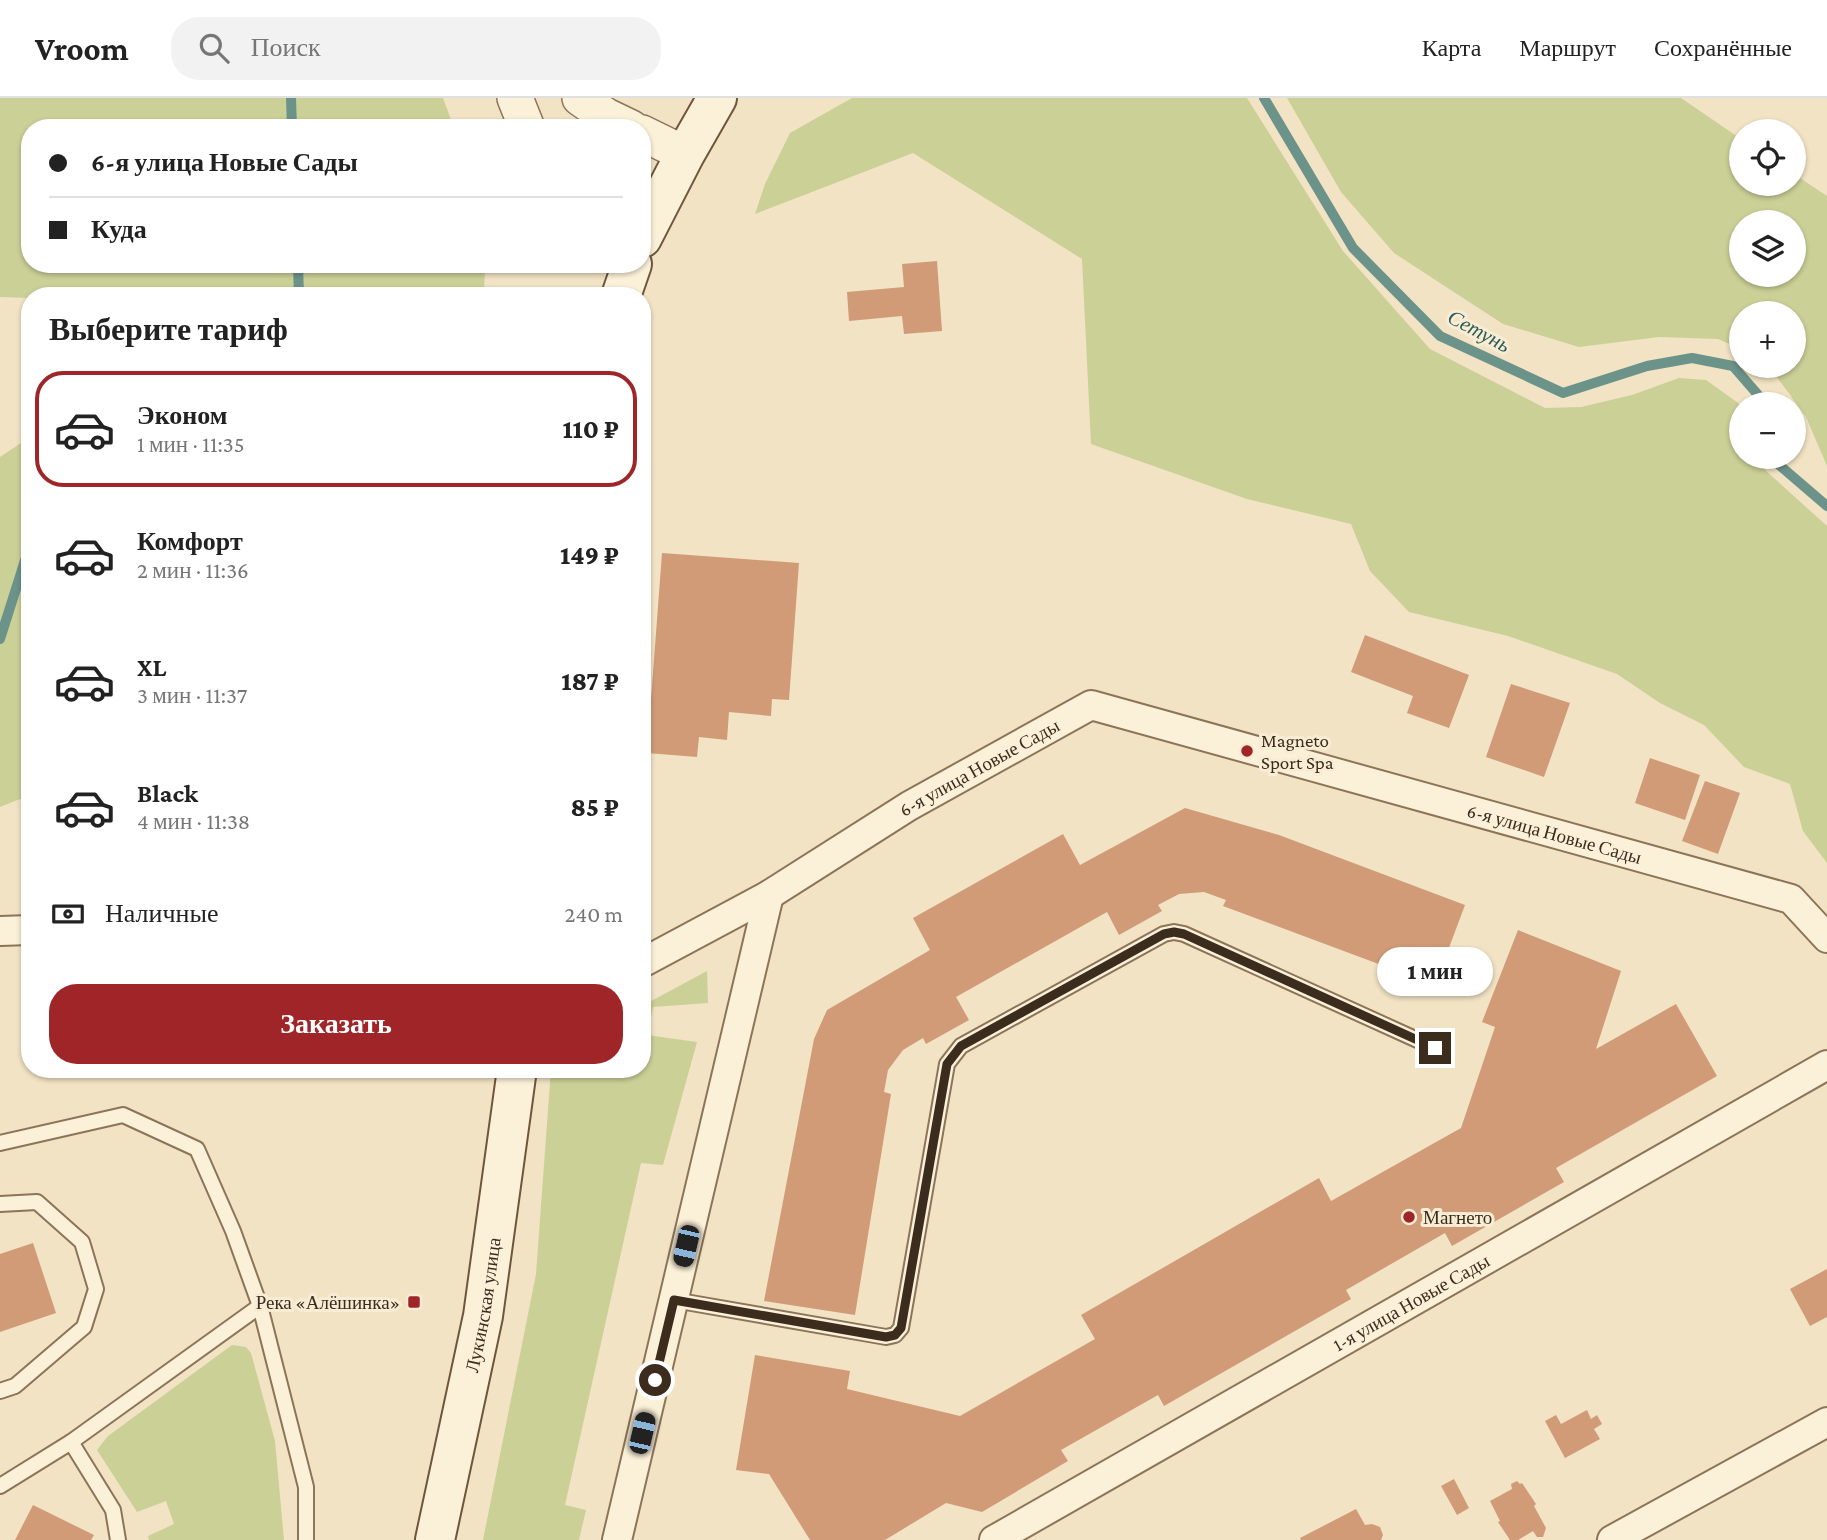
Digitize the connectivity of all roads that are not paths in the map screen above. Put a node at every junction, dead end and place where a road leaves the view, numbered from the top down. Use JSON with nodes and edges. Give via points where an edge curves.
{"nodes":[{"id":1,"x":515,"y":98,"type":"edge"},
{"id":2,"x":580,"y":98,"type":"edge"},
{"id":3,"x":717,"y":98,"type":"edge"},
{"id":4,"x":523,"y":119,"type":"edge"},
{"id":5,"x":612,"y":119,"type":"edge"},
{"id":6,"x":651,"y":137,"type":"edge"},
{"id":7,"x":685,"y":154,"type":"junction"},
{"id":8,"x":651,"y":217,"type":"edge"},
{"id":9,"x":769,"y":895,"type":"junction"},
{"id":10,"x":21,"y":930,"type":"edge"},
{"id":11,"x":0,"y":931,"type":"edge"},
{"id":12,"x":1827,"y":938,"type":"edge"},
{"id":13,"x":651,"y":957,"type":"edge"},
{"id":14,"x":1435,"y":1048,"type":"dead end"},
{"id":15,"x":1827,"y":1065,"type":"edge"},
{"id":16,"x":516,"y":1078,"type":"edge"},
{"id":17,"x":0,"y":1143,"type":"edge"},
{"id":18,"x":0,"y":1204,"type":"edge"},
{"id":19,"x":674,"y":1300,"type":"junction"},
{"id":20,"x":260,"y":1306,"type":"junction"},
{"id":21,"x":0,"y":1391,"type":"edge"},
{"id":22,"x":1827,"y":1422,"type":"edge"},
{"id":23,"x":71,"y":1442,"type":"junction"},
{"id":24,"x":0,"y":1486,"type":"edge"},
{"id":25,"x":118,"y":1540,"type":"edge"},
{"id":26,"x":306,"y":1540,"type":"edge"},
{"id":27,"x":435,"y":1540,"type":"edge"},
{"id":28,"x":617,"y":1540,"type":"edge"},
{"id":29,"x":994,"y":1540,"type":"edge"},
{"id":30,"x":1612,"y":1540,"type":"edge"}],
"edges":[{"from":1,"to":4,"type":"street"},
{"from":2,"to":5,"type":"street"},
{"from":3,"to":7,"type":"main road"},
{"from":6,"to":7,"type":"street"},
{"from":7,"to":8,"type":"main road"},
{"from":9,"to":12,"type":"street","name":"6-я улица Новые Сады","via":[[909,806],[1091,705],[1791,898]]},
{"from":9,"to":13,"type":"street","name":"6-я улица Новые Сады"},
{"from":9,"to":19,"type":"street"},
{"from":10,"to":11,"type":"street"},
{"from":14,"to":19,"type":"lane","via":[[1184,934],[1164,934],[961,1046],[947,1064],[901,1328],[895,1335]]},
{"from":15,"to":29,"type":"street","name":"1-я улица Новые Сады"},
{"from":16,"to":27,"type":"main road","name":"Лукинская улица","via":[[484,1312]]},
{"from":17,"to":20,"type":"lane","via":[[122,1115],[197,1150]]},
{"from":18,"to":21,"type":"lane","via":[[37,1202],[82,1242],[96,1289],[84,1327],[15,1386]]},
{"from":19,"to":28,"type":"street"},
{"from":20,"to":23,"type":"lane"},
{"from":20,"to":26,"type":"lane","via":[[306,1487]]},
{"from":22,"to":30,"type":"street"},
{"from":23,"to":24,"type":"lane"},
{"from":23,"to":25,"type":"lane","via":[[113,1510]]}]}
